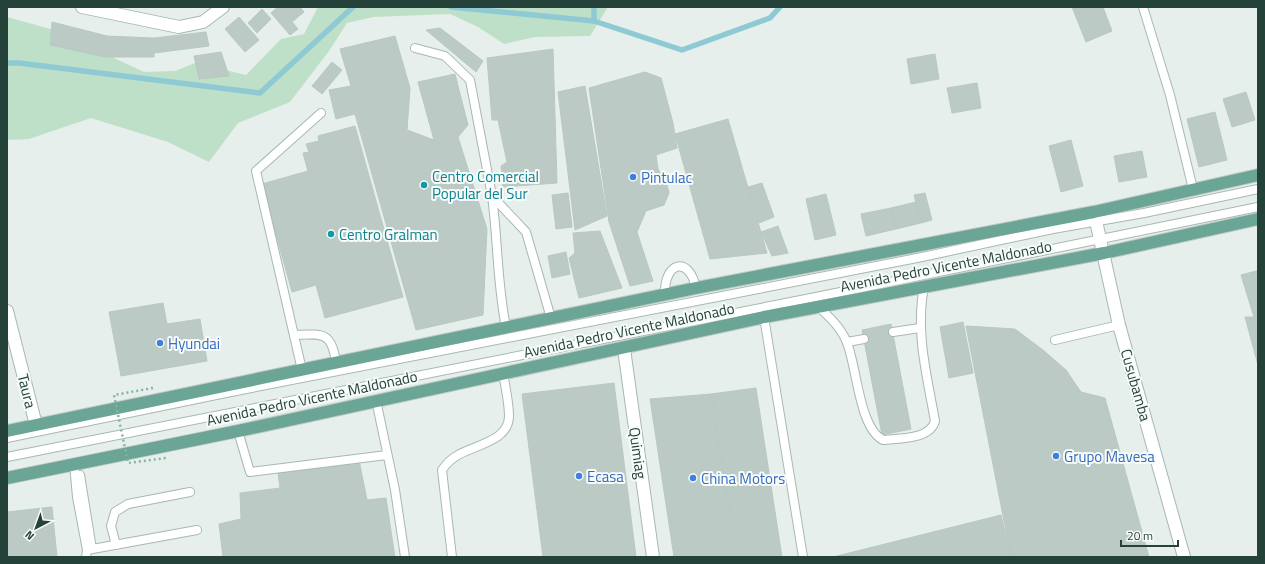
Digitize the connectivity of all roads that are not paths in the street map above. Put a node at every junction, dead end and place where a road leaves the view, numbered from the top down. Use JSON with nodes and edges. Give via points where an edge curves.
{"nodes":[{"id":1,"x":82,"y":7,"type":"edge"},
{"id":2,"x":223,"y":7,"type":"edge"},
{"id":3,"x":1143,"y":7,"type":"edge"},
{"id":4,"x":127,"y":11,"type":"edge"},
{"id":5,"x":415,"y":48,"type":"dead end"},
{"id":6,"x":321,"y":113,"type":"dead end"},
{"id":7,"x":1258,"y":174,"type":"edge"},
{"id":8,"x":1193,"y":189,"type":"junction"},
{"id":9,"x":1258,"y":189,"type":"edge"},
{"id":10,"x":492,"y":196,"type":"junction"},
{"id":11,"x":1258,"y":207,"type":"edge"},
{"id":12,"x":1095,"y":217,"type":"junction"},
{"id":13,"x":1258,"y":219,"type":"edge"},
{"id":14,"x":1101,"y":240,"type":"junction"},
{"id":15,"x":1104,"y":253,"type":"junction"},
{"id":16,"x":924,"y":287,"type":"junction"},
{"id":17,"x":696,"y":288,"type":"junction"},
{"id":18,"x":665,"y":294,"type":"junction"},
{"id":19,"x":818,"y":307,"type":"junction"},
{"id":20,"x":7,"y":311,"type":"edge"},
{"id":21,"x":764,"y":317,"type":"junction"},
{"id":22,"x":551,"y":318,"type":"junction"},
{"id":23,"x":1119,"y":325,"type":"junction"},
{"id":24,"x":506,"y":327,"type":"junction"},
{"id":25,"x":920,"y":328,"type":"junction"},
{"id":26,"x":893,"y":332,"type":"dead end"},
{"id":27,"x":294,"y":335,"type":"junction"},
{"id":28,"x":864,"y":339,"type":"dead end"},
{"id":29,"x":1056,"y":340,"type":"dead end"},
{"id":30,"x":847,"y":342,"type":"junction"},
{"id":31,"x":624,"y":348,"type":"junction"},
{"id":32,"x":336,"y":363,"type":"junction"},
{"id":33,"x":302,"y":370,"type":"junction"},
{"id":34,"x":503,"y":372,"type":"junction"},
{"id":35,"x":376,"y":400,"type":"junction"},
{"id":36,"x":36,"y":425,"type":"junction"},
{"id":37,"x":7,"y":431,"type":"edge"},
{"id":38,"x":238,"y":431,"type":"junction"},
{"id":39,"x":7,"y":438,"type":"edge"},
{"id":40,"x":387,"y":455,"type":"junction"},
{"id":41,"x":7,"y":457,"type":"edge"},
{"id":42,"x":76,"y":463,"type":"junction"},
{"id":43,"x":7,"y":478,"type":"edge"},
{"id":44,"x":190,"y":492,"type":"dead end"},
{"id":45,"x":197,"y":530,"type":"dead end"},
{"id":46,"x":116,"y":545,"type":"junction"},
{"id":47,"x":88,"y":552,"type":"edge"},
{"id":48,"x":405,"y":557,"type":"edge"},
{"id":49,"x":452,"y":557,"type":"edge"},
{"id":50,"x":653,"y":557,"type":"edge"},
{"id":51,"x":803,"y":557,"type":"edge"},
{"id":52,"x":1184,"y":557,"type":"edge"}],
"edges":[{"from":1,"to":4,"type":"street"},
{"from":2,"to":4,"type":"street","via":[[203,22],[179,27]]},
{"from":3,"to":8,"type":"lane","via":[[1170,95]]},
{"from":5,"to":10,"type":"lane","via":[[445,56],[470,80]]},
{"from":6,"to":27,"type":"lane","via":[[256,171]]},
{"from":7,"to":8,"type":"main road","name":"Avenida Pedro Vicente Maldonado"},
{"from":8,"to":12,"type":"main road","name":"Avenida Pedro Vicente Maldonado"},
{"from":9,"to":12,"type":"lane"},
{"from":10,"to":22,"type":"lane","via":[[526,232]]},
{"from":10,"to":24,"type":"lane","via":[[501,303]]},
{"from":11,"to":14,"type":"lane"},
{"from":12,"to":14,"type":"street","name":"Cusubamba"},
{"from":12,"to":17,"type":"main road","name":"Avenida Pedro Vicente Maldonado"},
{"from":12,"to":39,"type":"lane"},
{"from":13,"to":15,"type":"main road","name":"Avenida Pedro Vicente Maldonado"},
{"from":14,"to":15,"type":"street","name":"Cusubamba"},
{"from":14,"to":41,"type":"lane"},
{"from":15,"to":16,"type":"main road","name":"Avenida Pedro Vicente Maldonado"},
{"from":15,"to":23,"type":"street","name":"Cusubamba"},
{"from":16,"to":19,"type":"main road","name":"Avenida Pedro Vicente Maldonado"},
{"from":16,"to":25,"type":"lane"},
{"from":17,"to":18,"type":"main road","name":"Avenida Pedro Vicente Maldonado"},
{"from":17,"to":18,"type":"lane","via":[[694,278],[689,272],[676,267],[669,272],[664,283]]},
{"from":18,"to":22,"type":"main road","name":"Avenida Pedro Vicente Maldonado"},
{"from":19,"to":21,"type":"main road","name":"Avenida Pedro Vicente Maldonado"},
{"from":19,"to":30,"type":"lane","via":[[828,315]]},
{"from":20,"to":36,"type":"street","name":"Taura"},
{"from":21,"to":31,"type":"main road","name":"Avenida Pedro Vicente Maldonado"},
{"from":21,"to":51,"type":"lane"},
{"from":22,"to":24,"type":"main road","name":"Avenida Pedro Vicente Maldonado"},
{"from":23,"to":29,"type":"lane"},
{"from":23,"to":52,"type":"street","name":"Cusubamba"},
{"from":24,"to":32,"type":"main road","name":"Avenida Pedro Vicente Maldonado"},
{"from":25,"to":26,"type":"lane"},
{"from":25,"to":30,"type":"lane","via":[[935,420],[931,428],[920,435],[882,440],[877,437],[868,423]]},
{"from":27,"to":32,"type":"lane","via":[[319,334],[327,337],[332,343]]},
{"from":27,"to":33,"type":"lane"},
{"from":28,"to":30,"type":"lane"},
{"from":31,"to":34,"type":"main road","name":"Avenida Pedro Vicente Maldonado"},
{"from":31,"to":50,"type":"street","name":"Quimiag"},
{"from":32,"to":33,"type":"main road","name":"Avenida Pedro Vicente Maldonado"},
{"from":33,"to":36,"type":"main road","name":"Avenida Pedro Vicente Maldonado"},
{"from":34,"to":35,"type":"main road","name":"Avenida Pedro Vicente Maldonado"},
{"from":34,"to":49,"type":"lane","via":[[509,416],[507,425],[500,436],[458,455],[448,461],[442,470]]},
{"from":35,"to":38,"type":"main road","name":"Avenida Pedro Vicente Maldonado"},
{"from":35,"to":40,"type":"lane"},
{"from":36,"to":37,"type":"main road","name":"Avenida Pedro Vicente Maldonado"},
{"from":38,"to":40,"type":"lane","via":[[250,472]]},
{"from":38,"to":42,"type":"main road","name":"Avenida Pedro Vicente Maldonado"},
{"from":40,"to":48,"type":"lane"},
{"from":42,"to":43,"type":"main road","name":"Avenida Pedro Vicente Maldonado"},
{"from":42,"to":47,"type":"lane","via":[[77,497]]},
{"from":44,"to":46,"type":"lane","via":[[128,504],[115,512],[111,526]]},
{"from":45,"to":46,"type":"lane"},
{"from":46,"to":47,"type":"lane"}]}
